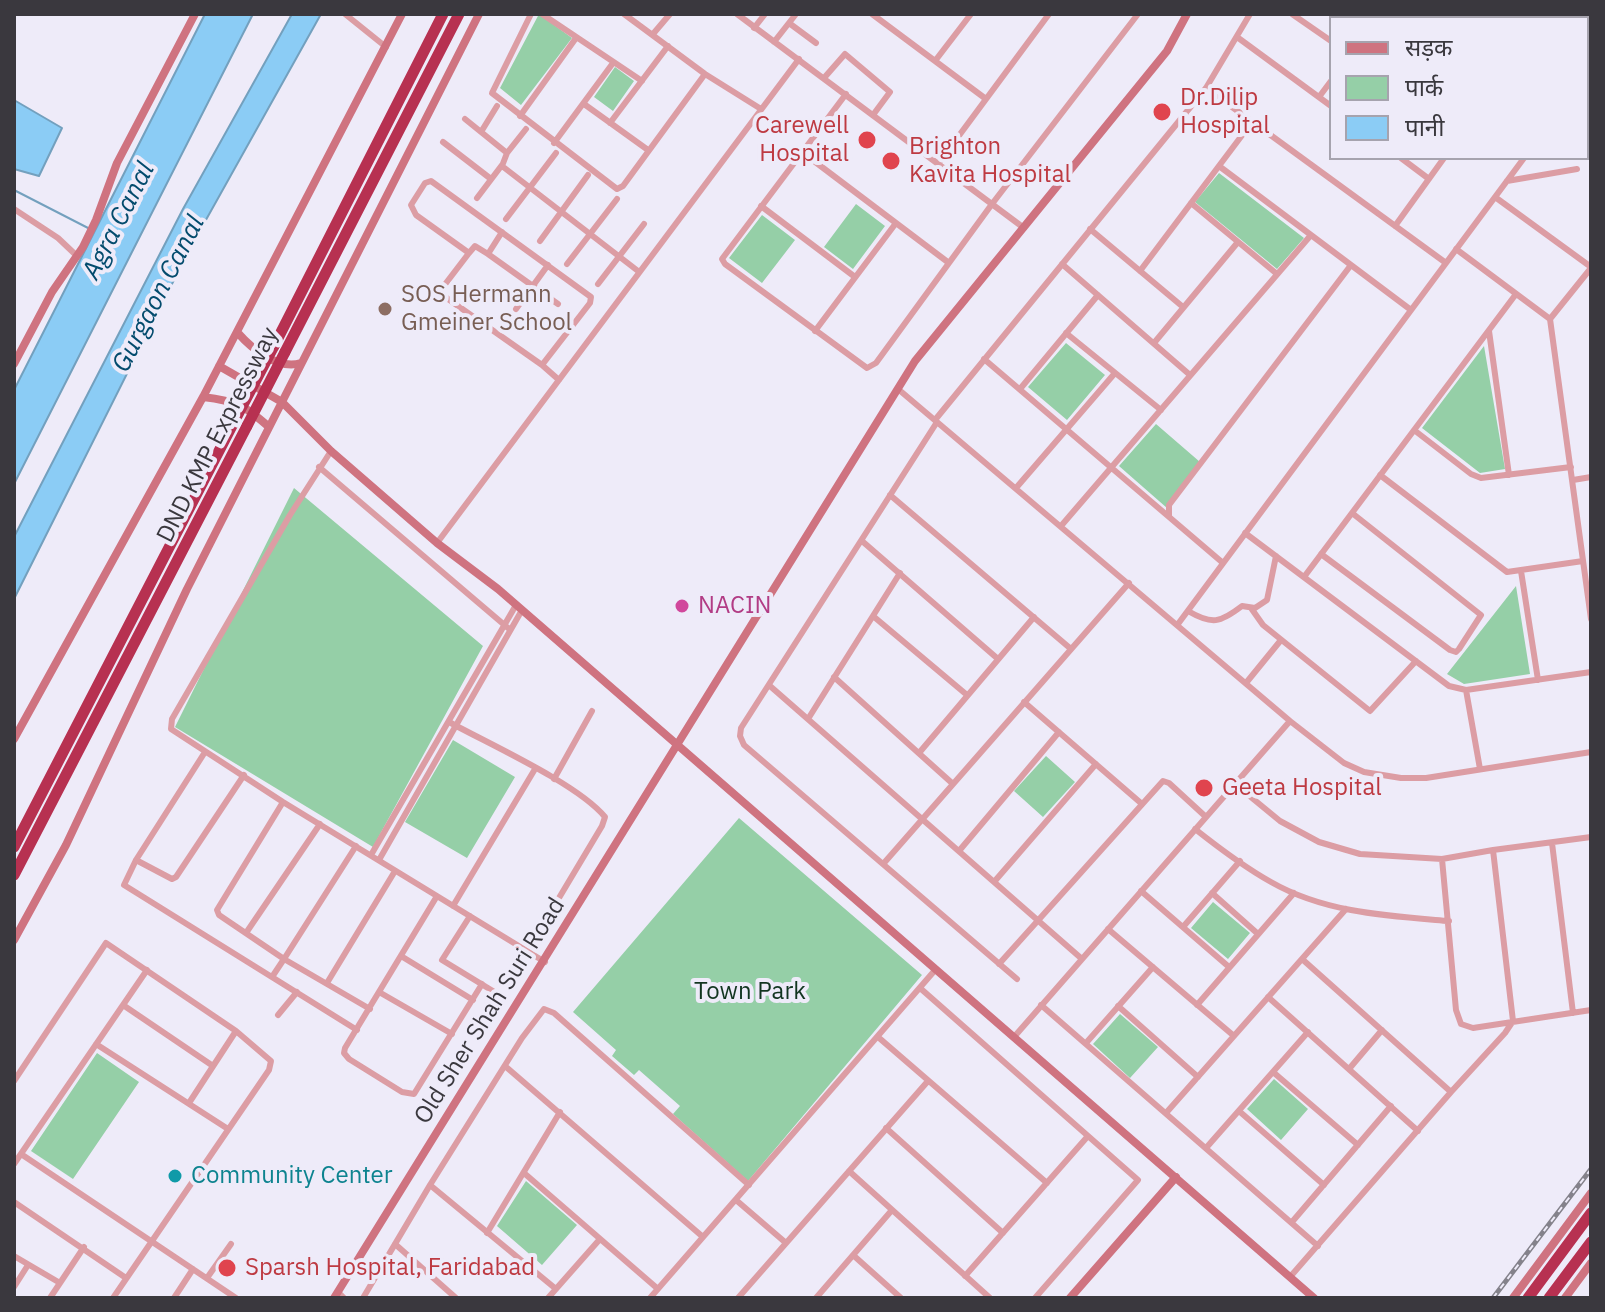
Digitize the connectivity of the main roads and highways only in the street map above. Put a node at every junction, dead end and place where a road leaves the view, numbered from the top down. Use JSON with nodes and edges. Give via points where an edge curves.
{"nodes":[{"id":1,"x":443,"y":14,"type":"edge"},
{"id":2,"x":459,"y":14,"type":"edge"},
{"id":3,"x":14,"y":847,"type":"edge"},
{"id":4,"x":14,"y":875,"type":"edge"},
{"id":5,"x":1591,"y":1213,"type":"edge"},
{"id":6,"x":1591,"y":1242,"type":"edge"},
{"id":7,"x":1528,"y":1298,"type":"edge"},
{"id":8,"x":1549,"y":1298,"type":"edge"}],
"edges":[{"from":1,"to":3,"type":"highway","name":"DND KMP Expressway","bridge":true},
{"from":2,"to":4,"type":"highway","name":"DND KMP Expressway","bridge":true},
{"from":5,"to":7,"type":"highway"},
{"from":6,"to":8,"type":"highway"}]}
